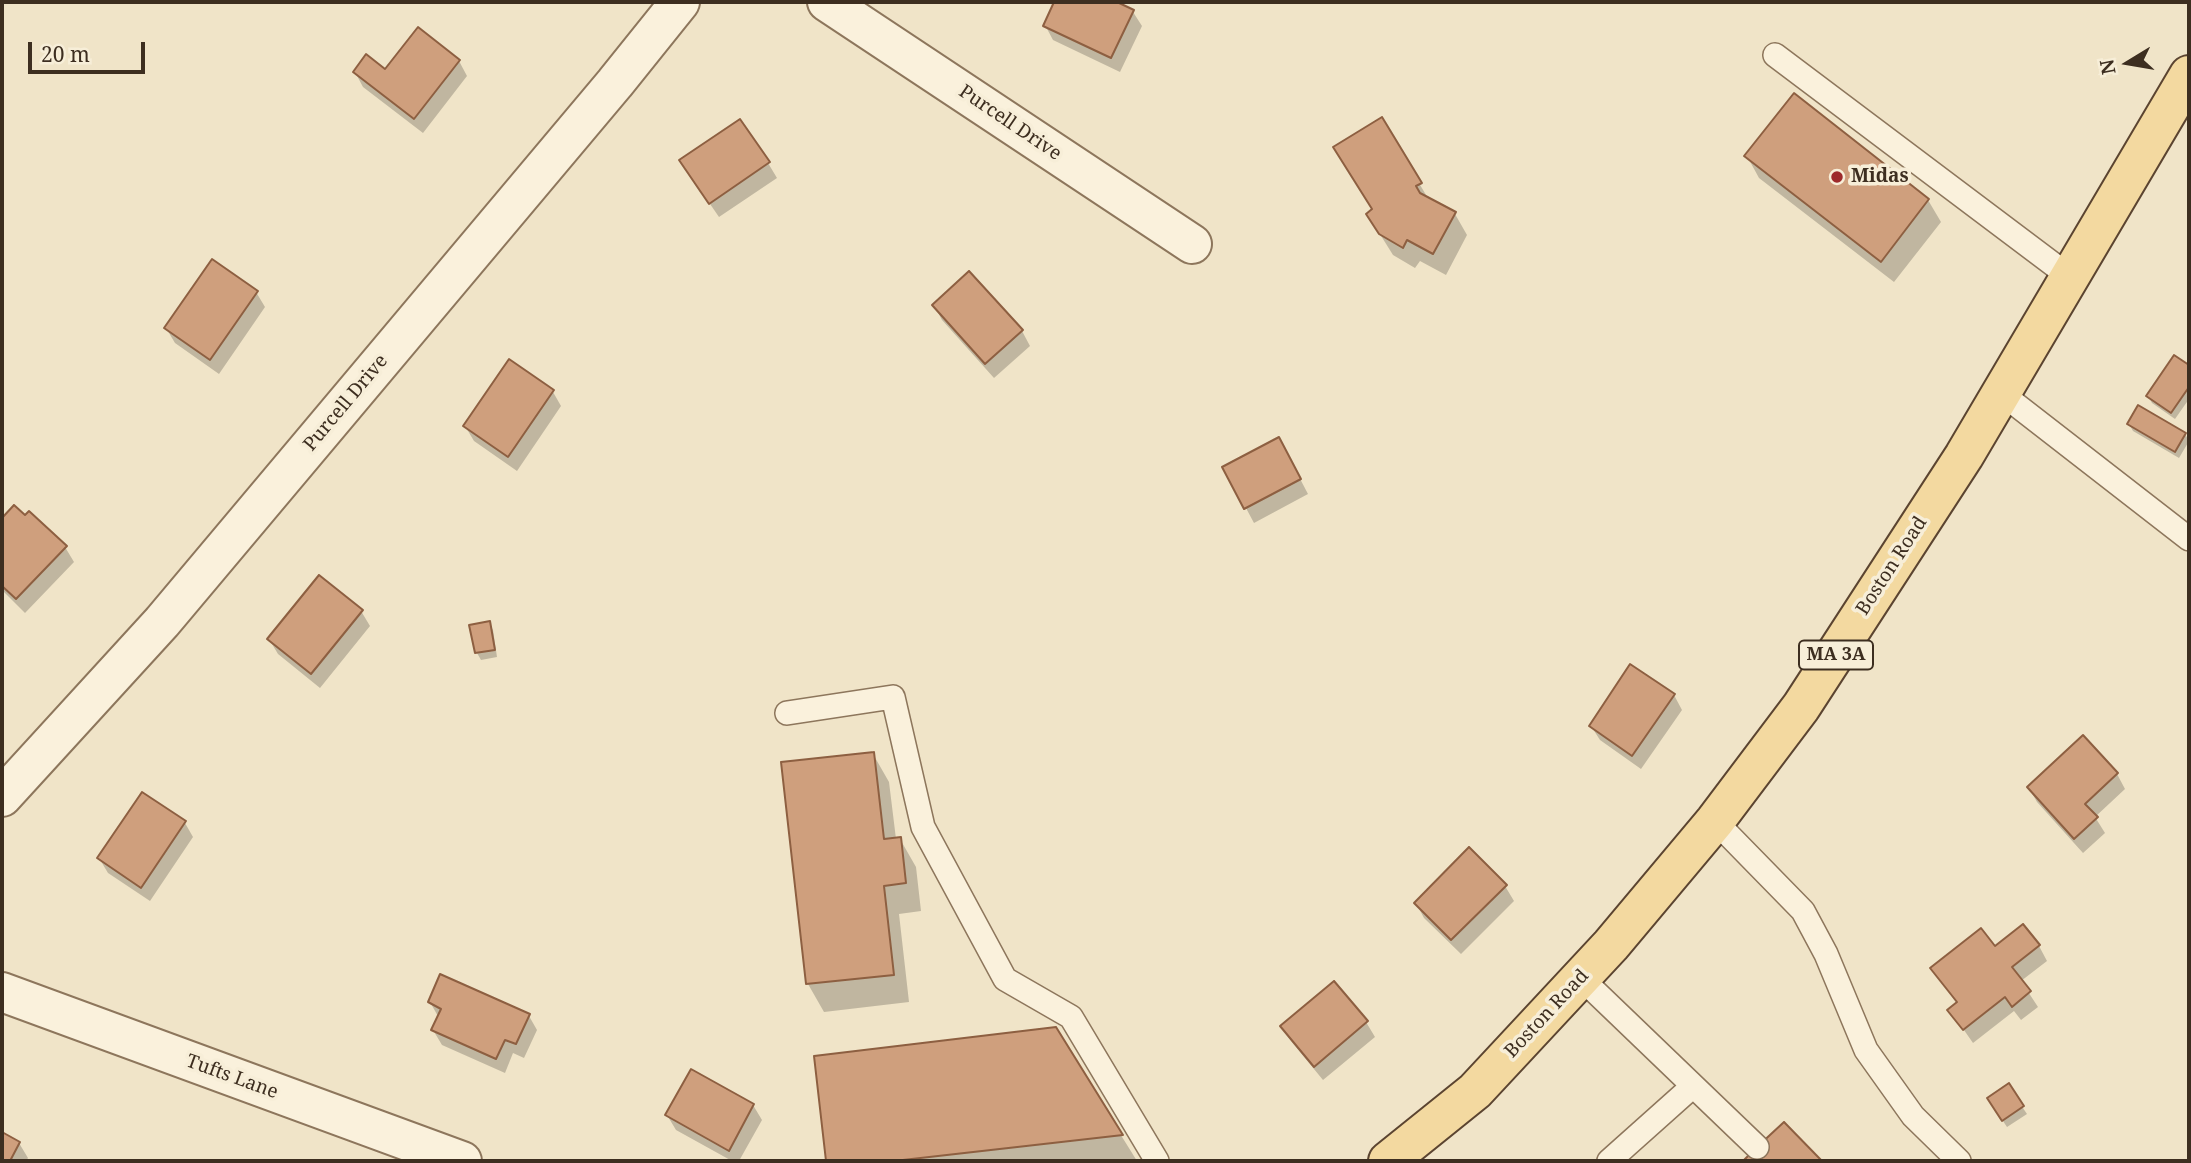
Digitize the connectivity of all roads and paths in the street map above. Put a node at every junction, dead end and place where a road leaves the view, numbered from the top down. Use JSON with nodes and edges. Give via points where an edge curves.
{"nodes":[{"id":1,"x":681,"y":2,"type":"edge"},
{"id":2,"x":827,"y":2,"type":"edge"},
{"id":3,"x":1775,"y":55,"type":"dead end"},
{"id":4,"x":2189,"y":75,"type":"edge"},
{"id":5,"x":1192,"y":244,"type":"dead end"},
{"id":6,"x":2070,"y":277,"type":"junction"},
{"id":7,"x":2001,"y":393,"type":"junction"},
{"id":8,"x":2189,"y":540,"type":"edge"},
{"id":9,"x":788,"y":713,"type":"dead end"},
{"id":10,"x":2,"y":797,"type":"edge"},
{"id":11,"x":1715,"y":821,"type":"junction"},
{"id":12,"x":1581,"y":978,"type":"junction"},
{"id":13,"x":2,"y":992,"type":"edge"},
{"id":14,"x":1693,"y":1086,"type":"junction"},
{"id":15,"x":1757,"y":1147,"type":"dead end"},
{"id":16,"x":462,"y":1161,"type":"edge"},
{"id":17,"x":1157,"y":1161,"type":"edge"},
{"id":18,"x":1388,"y":1161,"type":"edge"},
{"id":19,"x":1609,"y":1161,"type":"edge"},
{"id":20,"x":1959,"y":1161,"type":"edge"}],
"edges":[{"from":1,"to":10,"type":"street","name":"Purcell Drive","via":[[162,622]]},
{"from":2,"to":5,"type":"street","name":"Purcell Drive"},
{"from":3,"to":6,"type":"lane"},
{"from":4,"to":6,"type":"main road","name":"Boston Road","number":"MA 3A"},
{"from":6,"to":7,"type":"main road","name":"Boston Road","number":"MA 3A"},
{"from":7,"to":8,"type":"lane"},
{"from":7,"to":11,"type":"main road","name":"Boston Road","number":"MA 3A","via":[[1801,707]]},
{"from":9,"to":17,"type":"lane","via":[[893,697],[923,827],[1005,979],[1071,1017]]},
{"from":11,"to":12,"type":"main road","name":"Boston Road","number":"MA 3A"},
{"from":11,"to":20,"type":"lane","via":[[1803,911],[1866,1050],[1913,1116]]},
{"from":12,"to":14,"type":"lane"},
{"from":12,"to":18,"type":"main road","name":"Boston Road","number":"MA 3A","via":[[1475,1091]]},
{"from":13,"to":16,"type":"street","name":"Tufts Lane"},
{"from":14,"to":15,"type":"lane"},
{"from":14,"to":19,"type":"lane"}]}
